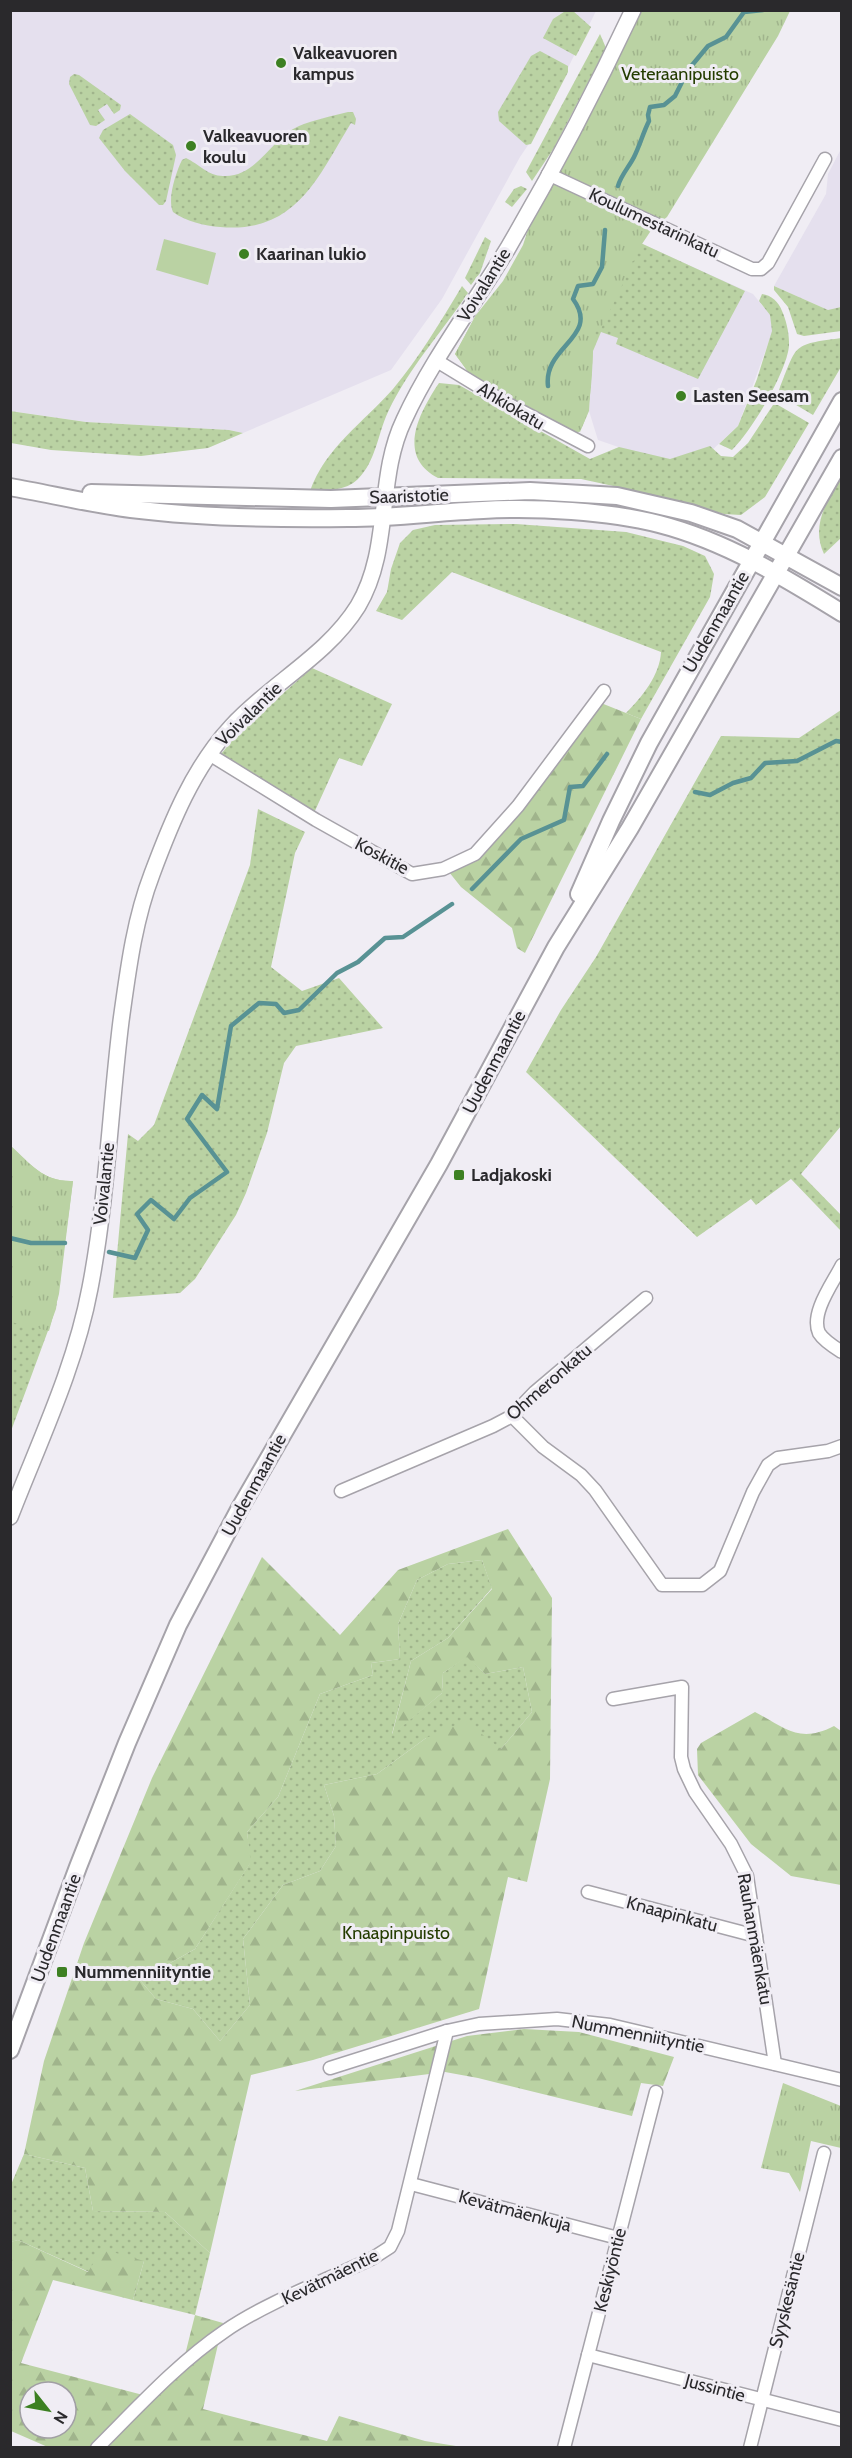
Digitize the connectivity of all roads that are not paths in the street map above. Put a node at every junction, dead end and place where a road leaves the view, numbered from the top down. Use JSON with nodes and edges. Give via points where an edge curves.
{"nodes":[{"id":1,"x":633,"y":10,"type":"edge"},
{"id":2,"x":825,"y":159,"type":"dead end"},
{"id":3,"x":548,"y":174,"type":"junction"},
{"id":4,"x":437,"y":361,"type":"junction"},
{"id":5,"x":842,"y":401,"type":"edge"},
{"id":6,"x":588,"y":446,"type":"dead end"},
{"id":7,"x":842,"y":458,"type":"edge"},
{"id":8,"x":16,"y":488,"type":"edge"},
{"id":9,"x":387,"y":497,"type":"junction"},
{"id":10,"x":384,"y":517,"type":"junction"},
{"id":11,"x":761,"y":542,"type":"junction"},
{"id":12,"x":785,"y":555,"type":"junction"},
{"id":13,"x":751,"y":560,"type":"junction"},
{"id":14,"x":775,"y":573,"type":"junction"},
{"id":15,"x":842,"y":587,"type":"edge"},
{"id":16,"x":842,"y":613,"type":"edge"},
{"id":17,"x":604,"y":691,"type":"dead end"},
{"id":18,"x":209,"y":754,"type":"junction"},
{"id":19,"x":556,"y":947,"type":"junction"},
{"id":20,"x":842,"y":1265,"type":"edge"},
{"id":21,"x":646,"y":1298,"type":"dead end"},
{"id":22,"x":842,"y":1352,"type":"edge"},
{"id":23,"x":512,"y":1416,"type":"junction"},
{"id":24,"x":842,"y":1446,"type":"edge"},
{"id":25,"x":341,"y":1491,"type":"dead end"},
{"id":26,"x":10,"y":1517,"type":"edge"},
{"id":27,"x":613,"y":1700,"type":"dead end"},
{"id":28,"x":588,"y":1892,"type":"dead end"},
{"id":29,"x":756,"y":1936,"type":"junction"},
{"id":30,"x":447,"y":2031,"type":"junction"},
{"id":31,"x":10,"y":2050,"type":"edge"},
{"id":32,"x":775,"y":2064,"type":"junction"},
{"id":33,"x":330,"y":2068,"type":"dead end"},
{"id":34,"x":842,"y":2080,"type":"edge"},
{"id":35,"x":656,"y":2092,"type":"dead end"},
{"id":36,"x":825,"y":2153,"type":"dead end"},
{"id":37,"x":411,"y":2184,"type":"junction"},
{"id":38,"x":618,"y":2238,"type":"junction"},
{"id":39,"x":588,"y":2355,"type":"junction"},
{"id":40,"x":761,"y":2400,"type":"junction"},
{"id":41,"x":842,"y":2420,"type":"edge"},
{"id":42,"x":97,"y":2448,"type":"edge"},
{"id":43,"x":564,"y":2448,"type":"edge"},
{"id":44,"x":750,"y":2448,"type":"edge"}],
"edges":[{"from":1,"to":3,"type":"street","name":"Voivalantie"},
{"from":2,"to":3,"type":"street","name":"Koulumestarinkatu","via":[[768,263],[761,269],[752,269]]},
{"from":3,"to":4,"type":"street","name":"Voivalantie","via":[[510,244]]},
{"from":4,"to":6,"type":"street","name":"Ahkiokatu","via":[[532,418]]},
{"from":4,"to":9,"type":"street","name":"Voivalantie","via":[[396,439]]},
{"from":5,"to":11,"type":"main road","name":"Uudenmaantie"},
{"from":7,"to":12,"type":"main road","name":"Uudenmaantie"},
{"from":8,"to":9,"type":"main road","name":"Saaristotie","via":[[132,495]]},
{"from":8,"to":10,"type":"main road","name":"Saaristotie","via":[[129,509],[214,517]]},
{"from":9,"to":10,"type":"street","name":"Voivalantie"},
{"from":9,"to":11,"type":"main road","name":"Saaristotie","via":[[530,491],[617,496],[691,513]]},
{"from":10,"to":13,"type":"main road","name":"Saaristotie","via":[[485,510],[630,518],[680,530]]},
{"from":10,"to":18,"type":"street","name":"Voivalantie","via":[[372,576],[351,616],[231,726]]},
{"from":11,"to":12,"type":"main road","name":"Saaristotie"},
{"from":11,"to":13,"type":"main road","name":"Uudenmaantie"},
{"from":12,"to":14,"type":"main road","name":"Uudenmaantie"},
{"from":12,"to":15,"type":"main road","name":"Saaristotie"},
{"from":13,"to":14,"type":"main road","name":"Saaristotie"},
{"from":13,"to":19,"type":"main road","name":"Uudenmaantie","via":[[649,743]]},
{"from":14,"to":16,"type":"main road","name":"Saaristotie"},
{"from":14,"to":19,"type":"main road","name":"Uudenmaantie","via":[[630,828]]},
{"from":17,"to":18,"type":"street","name":"Koskitie","via":[[518,806],[475,854],[442,869],[412,874]]},
{"from":18,"to":26,"type":"street","name":"Voivalantie","via":[[168,834],[138,919],[127,978],[88,1299],[69,1369]]},
{"from":19,"to":31,"type":"main road","name":"Uudenmaantie","via":[[439,1164],[240,1508],[178,1625],[122,1754]]},
{"from":20,"to":22,"type":"street","via":[[817,1320],[826,1342]]},
{"from":21,"to":23,"type":"street","name":"Ohmeronkatu"},
{"from":23,"to":24,"type":"street","via":[[595,1490],[662,1585],[702,1585],[720,1571],[768,1465],[778,1458]]},
{"from":23,"to":25,"type":"street","name":"Ohmeronkatu"},
{"from":27,"to":29,"type":"street","name":"Rauhanmäenkatu","via":[[682,1687],[684,1769],[741,1861]]},
{"from":28,"to":29,"type":"street","name":"Knaapinkatu"},
{"from":29,"to":32,"type":"street","name":"Rauhanmäenkatu"},
{"from":30,"to":32,"type":"street","name":"Nummenniityntie","via":[[533,2019],[583,2021]]},
{"from":30,"to":33,"type":"street","name":"Nummenniityntie"},
{"from":30,"to":37,"type":"street","name":"Kevätmäentie"},
{"from":32,"to":34,"type":"street","name":"Nummenniityntie"},
{"from":35,"to":38,"type":"street","name":"Keskiyöntie"},
{"from":36,"to":40,"type":"street","name":"Syyskesäntie"},
{"from":37,"to":38,"type":"street","name":"Kevätmäenkuja"},
{"from":37,"to":42,"type":"street","name":"Kevätmäentie","via":[[390,2247],[226,2330],[170,2375]]},
{"from":38,"to":39,"type":"street","name":"Keskiyöntie"},
{"from":39,"to":40,"type":"street","name":"Jussintie"},
{"from":39,"to":43,"type":"street","name":"Keskiyöntie"},
{"from":40,"to":41,"type":"street","name":"Jussintie"},
{"from":40,"to":44,"type":"street","name":"Syyskesäntie"}]}
